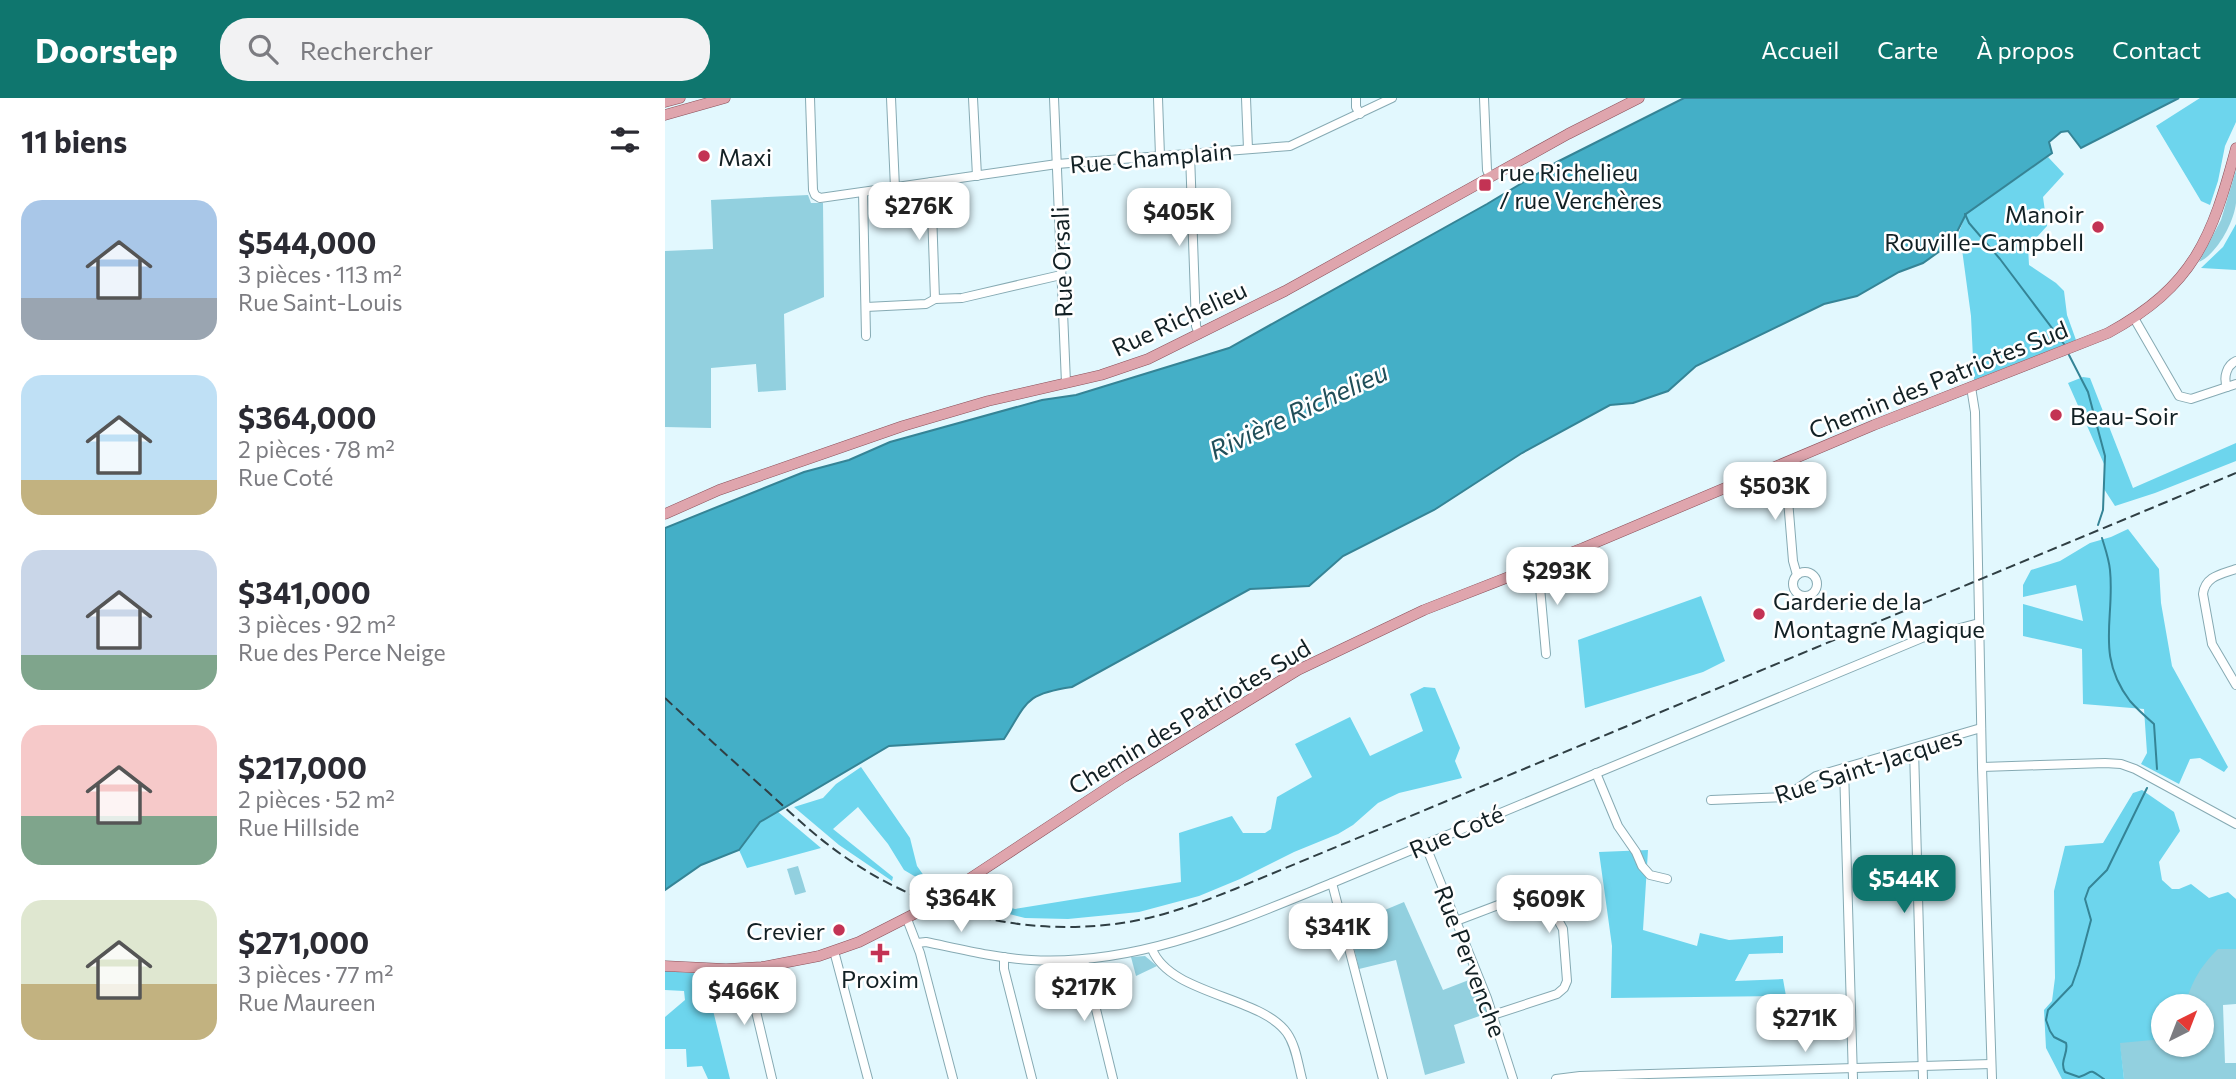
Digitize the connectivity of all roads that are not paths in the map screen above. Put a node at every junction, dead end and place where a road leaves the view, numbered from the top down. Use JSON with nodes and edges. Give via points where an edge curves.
{"nodes":[{"id":1,"x":680,"y":98,"type":"edge"},
{"id":2,"x":725,"y":98,"type":"edge"},
{"id":3,"x":810,"y":98,"type":"edge"},
{"id":4,"x":891,"y":98,"type":"edge"},
{"id":5,"x":973,"y":98,"type":"edge"},
{"id":6,"x":1054,"y":98,"type":"edge"},
{"id":7,"x":1158,"y":98,"type":"edge"},
{"id":8,"x":1246,"y":98,"type":"edge"},
{"id":9,"x":1356,"y":98,"type":"edge"},
{"id":10,"x":1392,"y":98,"type":"edge"},
{"id":11,"x":1484,"y":98,"type":"edge"},
{"id":12,"x":1639,"y":98,"type":"edge"},
{"id":13,"x":665,"y":102,"type":"edge"},
{"id":14,"x":1360,"y":114,"type":"junction"},
{"id":15,"x":665,"y":115,"type":"edge"},
{"id":16,"x":2236,"y":148,"type":"edge"},
{"id":17,"x":1248,"y":149,"type":"junction"},
{"id":18,"x":1190,"y":154,"type":"junction"},
{"id":19,"x":1160,"y":156,"type":"junction"},
{"id":20,"x":1057,"y":164,"type":"junction"},
{"id":21,"x":977,"y":176,"type":"junction"},
{"id":22,"x":1490,"y":177,"type":"junction"},
{"id":23,"x":931,"y":182,"type":"junction"},
{"id":24,"x":895,"y":188,"type":"junction"},
{"id":25,"x":863,"y":192,"type":"junction"},
{"id":26,"x":1061,"y":275,"type":"junction"},
{"id":27,"x":935,"y":299,"type":"junction"},
{"id":28,"x":866,"y":307,"type":"junction"},
{"id":29,"x":2134,"y":318,"type":"junction"},
{"id":30,"x":1199,"y":334,"type":"junction"},
{"id":31,"x":866,"y":336,"type":"dead end"},
{"id":32,"x":2236,"y":361,"type":"edge"},
{"id":33,"x":1066,"y":383,"type":"junction"},
{"id":34,"x":2231,"y":385,"type":"edge"},
{"id":35,"x":1971,"y":387,"type":"junction"},
{"id":36,"x":1785,"y":463,"type":"junction"},
{"id":37,"x":665,"y":514,"type":"edge"},
{"id":38,"x":1538,"y":565,"type":"junction"},
{"id":39,"x":2236,"y":569,"type":"edge"},
{"id":40,"x":1797,"y":575,"type":"dead end"},
{"id":41,"x":1979,"y":623,"type":"junction"},
{"id":42,"x":1546,"y":654,"type":"dead end"},
{"id":43,"x":2236,"y":685,"type":"edge"},
{"id":44,"x":1981,"y":728,"type":"junction"},
{"id":45,"x":1914,"y":749,"type":"junction"},
{"id":46,"x":1982,"y":766,"type":"junction"},
{"id":47,"x":1844,"y":768,"type":"junction"},
{"id":48,"x":1596,"y":773,"type":"junction"},
{"id":49,"x":1711,"y":800,"type":"dead end"},
{"id":50,"x":2235,"y":820,"type":"edge"},
{"id":51,"x":1425,"y":844,"type":"junction"},
{"id":52,"x":1667,"y":879,"type":"dead end"},
{"id":53,"x":1332,"y":883,"type":"junction"},
{"id":54,"x":907,"y":919,"type":"junction"},
{"id":55,"x":1456,"y":921,"type":"junction"},
{"id":56,"x":917,"y":943,"type":"junction"},
{"id":57,"x":1152,"y":949,"type":"junction"},
{"id":58,"x":834,"y":951,"type":"junction"},
{"id":59,"x":1005,"y":957,"type":"junction"},
{"id":60,"x":1084,"y":960,"type":"junction"},
{"id":61,"x":665,"y":966,"type":"edge"},
{"id":62,"x":747,"y":969,"type":"junction"},
{"id":63,"x":1493,"y":1014,"type":"junction"},
{"id":64,"x":1991,"y":1063,"type":"junction"},
{"id":65,"x":1923,"y":1065,"type":"junction"},
{"id":66,"x":1853,"y":1067,"type":"junction"},
{"id":67,"x":1570,"y":1078,"type":"edge"},
{"id":68,"x":772,"y":1079,"type":"edge"},
{"id":69,"x":868,"y":1079,"type":"edge"},
{"id":70,"x":953,"y":1079,"type":"edge"},
{"id":71,"x":1032,"y":1079,"type":"edge"},
{"id":72,"x":1113,"y":1079,"type":"edge"},
{"id":73,"x":1302,"y":1079,"type":"edge"},
{"id":74,"x":1383,"y":1079,"type":"edge"},
{"id":75,"x":1513,"y":1079,"type":"edge"},
{"id":76,"x":1556,"y":1079,"type":"edge"},
{"id":77,"x":1853,"y":1079,"type":"edge"},
{"id":78,"x":1923,"y":1079,"type":"edge"},
{"id":79,"x":1992,"y":1079,"type":"edge"}],
"edges":[{"from":1,"to":13,"type":"main road"},
{"from":2,"to":15,"type":"main road"},
{"from":3,"to":25,"type":"street","name":"Rue Champlain","via":[[813,190],[817,197]]},
{"from":4,"to":24,"type":"street"},
{"from":5,"to":21,"type":"street"},
{"from":6,"to":20,"type":"street","name":"Rue Orsali"},
{"from":7,"to":19,"type":"street"},
{"from":8,"to":17,"type":"street"},
{"from":9,"to":14,"type":"street"},
{"from":10,"to":14,"type":"street","name":"Rue Champlain"},
{"from":11,"to":22,"type":"street"},
{"from":12,"to":22,"type":"main road","name":"Rue Richelieu"},
{"from":14,"to":17,"type":"street","name":"Rue Champlain","via":[[1296,145]]},
{"from":16,"to":29,"type":"main road","name":"Chemin des Patriotes Sud","via":[[2221,205],[2201,248],[2174,284]]},
{"from":17,"to":18,"type":"street","name":"Rue Champlain"},
{"from":18,"to":19,"type":"street","name":"Rue Champlain"},
{"from":18,"to":30,"type":"street"},
{"from":19,"to":20,"type":"street","name":"Rue Champlain"},
{"from":20,"to":21,"type":"street","name":"Rue Champlain"},
{"from":20,"to":26,"type":"street","name":"Rue Orsali"},
{"from":21,"to":23,"type":"street","name":"Rue Champlain"},
{"from":22,"to":30,"type":"main road","name":"Rue Richelieu"},
{"from":23,"to":24,"type":"street","name":"Rue Champlain"},
{"from":23,"to":27,"type":"street"},
{"from":24,"to":25,"type":"street","name":"Rue Champlain"},
{"from":25,"to":28,"type":"street"},
{"from":26,"to":27,"type":"street","via":[[962,298]]},
{"from":26,"to":33,"type":"street","name":"Rue Orsali"},
{"from":27,"to":28,"type":"street","via":[[926,304]]},
{"from":28,"to":31,"type":"street"},
{"from":29,"to":34,"type":"street","via":[[2179,396],[2191,400]]},
{"from":29,"to":35,"type":"main road","name":"Chemin des Patriotes Sud","via":[[2096,339]]},
{"from":30,"to":33,"type":"main road","name":"Rue Richelieu","via":[[1130,366]]},
{"from":32,"to":34,"type":"street","via":[[2227,374]]},
{"from":33,"to":37,"type":"main road","name":"Rue Richelieu","via":[[903,426],[719,490]]},
{"from":35,"to":36,"type":"main road","name":"Chemin des Patriotes Sud"},
{"from":35,"to":41,"type":"street"},
{"from":36,"to":38,"type":"main road","name":"Chemin des Patriotes Sud"},
{"from":36,"to":40,"type":"street"},
{"from":38,"to":42,"type":"street"},
{"from":38,"to":54,"type":"main road","name":"Chemin des Patriotes Sud","via":[[1413,615],[1276,682]]},
{"from":39,"to":43,"type":"street","via":[[2211,579],[2203,591],[2212,644]]},
{"from":41,"to":44,"type":"street"},
{"from":41,"to":48,"type":"street","name":"Rue Coté","via":[[1922,638]]},
{"from":44,"to":45,"type":"street","name":"Rue Saint-Jacques"},
{"from":44,"to":46,"type":"street"},
{"from":45,"to":47,"type":"street","name":"Rue Saint-Jacques"},
{"from":45,"to":65,"type":"street"},
{"from":46,"to":50,"type":"street","via":[[2121,764]]},
{"from":46,"to":64,"type":"street"},
{"from":47,"to":49,"type":"street","name":"Rue Saint-Jacques","via":[[1811,779],[1785,797]]},
{"from":47,"to":66,"type":"street"},
{"from":48,"to":51,"type":"street","name":"Rue Coté"},
{"from":48,"to":52,"type":"street","via":[[1642,866],[1650,875]]},
{"from":51,"to":53,"type":"street","name":"Rue Coté"},
{"from":51,"to":55,"type":"street","name":"Rue Pervenche"},
{"from":53,"to":57,"type":"street","name":"Rue Coté"},
{"from":53,"to":74,"type":"street"},
{"from":54,"to":56,"type":"street"},
{"from":54,"to":58,"type":"main road","name":"Chemin des Patriotes Sud"},
{"from":55,"to":63,"type":"street","name":"Rue Pervenche"},
{"from":55,"to":63,"type":"street","via":[[1535,891],[1545,896],[1561,923],[1564,988]]},
{"from":56,"to":59,"type":"street","name":"Rue Coté"},
{"from":56,"to":70,"type":"street"},
{"from":57,"to":60,"type":"street","name":"Rue Coté"},
{"from":57,"to":73,"type":"street","via":[[1159,962],[1186,980],[1280,1025],[1292,1041]]},
{"from":58,"to":62,"type":"main road","name":"Chemin des Patriotes Sud"},
{"from":58,"to":69,"type":"street"},
{"from":59,"to":60,"type":"street","name":"Rue Coté"},
{"from":59,"to":71,"type":"street","via":[[1004,969]]},
{"from":60,"to":72,"type":"street"},
{"from":61,"to":62,"type":"main road","name":"Chemin des Patriotes Sud"},
{"from":62,"to":68,"type":"street"},
{"from":63,"to":75,"type":"street","name":"Rue Pervenche"},
{"from":64,"to":65,"type":"street"},
{"from":64,"to":79,"type":"street"},
{"from":65,"to":66,"type":"street"},
{"from":65,"to":78,"type":"street"},
{"from":66,"to":67,"type":"street"},
{"from":66,"to":77,"type":"street"},
{"from":67,"to":76,"type":"street"}]}
